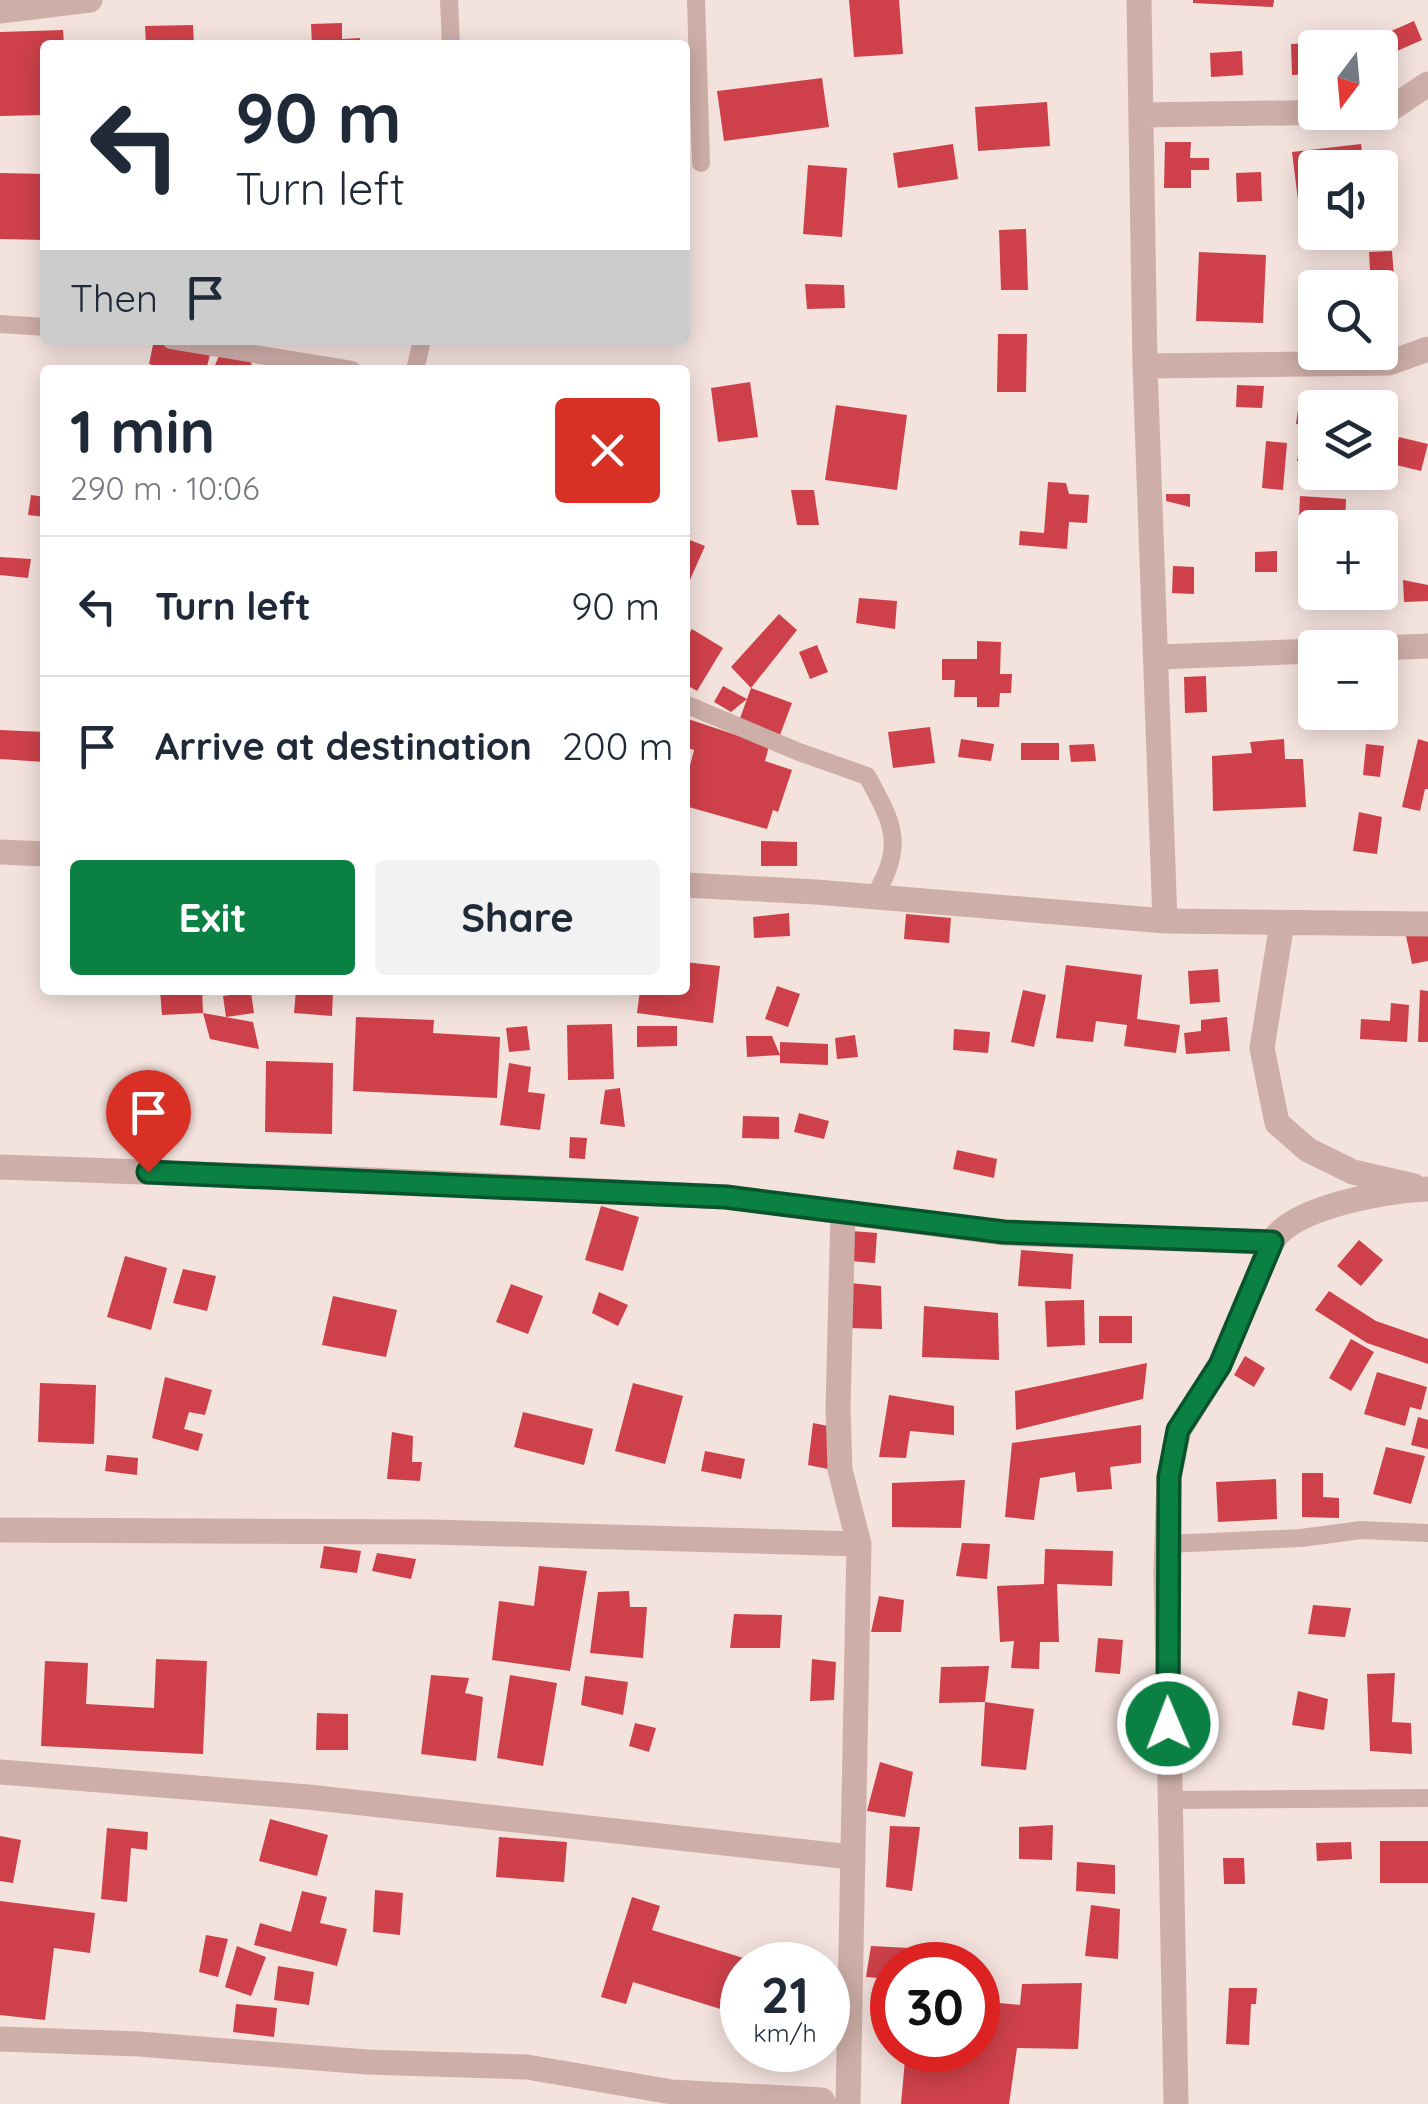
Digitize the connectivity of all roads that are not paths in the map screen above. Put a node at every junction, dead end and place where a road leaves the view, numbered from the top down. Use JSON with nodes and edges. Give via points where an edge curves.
{"nodes":[{"id":1,"x":90,"y":0,"type":"edge"},
{"id":2,"x":448,"y":0,"type":"edge"},
{"id":3,"x":696,"y":0,"type":"edge"},
{"id":4,"x":1139,"y":0,"type":"edge"},
{"id":5,"x":0,"y":11,"type":"edge"},
{"id":6,"x":451,"y":40,"type":"edge"},
{"id":7,"x":1428,"y":84,"type":"edge"},
{"id":8,"x":1398,"y":104,"type":"edge"},
{"id":9,"x":1298,"y":113,"type":"edge"},
{"id":10,"x":1140,"y":115,"type":"junction"},
{"id":11,"x":701,"y":163,"type":"dead end"},
{"id":12,"x":0,"y":324,"type":"edge"},
{"id":13,"x":40,"y":326,"type":"edge"},
{"id":14,"x":201,"y":345,"type":"edge"},
{"id":15,"x":1428,"y":349,"type":"edge"},
{"id":16,"x":322,"y":365,"type":"edge"},
{"id":17,"x":1145,"y":366,"type":"junction"},
{"id":18,"x":1428,"y":646,"type":"edge"},
{"id":19,"x":1398,"y":647,"type":"edge"},
{"id":20,"x":1298,"y":652,"type":"edge"},
{"id":21,"x":1158,"y":657,"type":"junction"},
{"id":22,"x":690,"y":706,"type":"edge"},
{"id":23,"x":0,"y":852,"type":"edge"},
{"id":24,"x":40,"y":854,"type":"edge"},
{"id":25,"x":690,"y":885,"type":"edge"},
{"id":26,"x":874,"y":898,"type":"junction"},
{"id":27,"x":1165,"y":921,"type":"junction"},
{"id":28,"x":1282,"y":924,"type":"junction"},
{"id":29,"x":1428,"y":924,"type":"edge"},
{"id":30,"x":0,"y":1167,"type":"edge"},
{"id":31,"x":1426,"y":1189,"type":"edge"},
{"id":32,"x":843,"y":1212,"type":"junction"},
{"id":33,"x":1272,"y":1242,"type":"junction"},
{"id":34,"x":0,"y":1530,"type":"edge"},
{"id":35,"x":1428,"y":1534,"type":"edge"},
{"id":36,"x":859,"y":1544,"type":"junction"},
{"id":37,"x":1167,"y":1544,"type":"junction"},
{"id":38,"x":0,"y":1772,"type":"edge"},
{"id":39,"x":1428,"y":1798,"type":"edge"},
{"id":40,"x":1170,"y":1800,"type":"junction"},
{"id":41,"x":850,"y":1856,"type":"junction"},
{"id":42,"x":0,"y":2039,"type":"edge"},
{"id":43,"x":824,"y":2104,"type":"edge"},
{"id":44,"x":848,"y":2104,"type":"edge"},
{"id":45,"x":1176,"y":2104,"type":"edge"}],
"edges":[{"from":1,"to":5,"type":"street"},
{"from":2,"to":6,"type":"lane"},
{"from":3,"to":11,"type":"lane"},
{"from":4,"to":10,"type":"street"},
{"from":7,"to":8,"type":"street"},
{"from":9,"to":10,"type":"street"},
{"from":10,"to":17,"type":"street"},
{"from":12,"to":13,"type":"lane"},
{"from":14,"to":16,"type":"lane"},
{"from":15,"to":17,"type":"street","via":[[1390,363]]},
{"from":17,"to":21,"type":"street"},
{"from":18,"to":19,"type":"street"},
{"from":20,"to":21,"type":"street"},
{"from":21,"to":27,"type":"street"},
{"from":22,"to":26,"type":"lane","via":[[866,776],[892,820],[890,864]]},
{"from":23,"to":24,"type":"street"},
{"from":25,"to":26,"type":"street"},
{"from":26,"to":27,"type":"street"},
{"from":27,"to":28,"type":"street"},
{"from":28,"to":29,"type":"street"},
{"from":28,"to":31,"type":"street","via":[[1262,1048],[1277,1123],[1308,1150],[1353,1172]]},
{"from":30,"to":32,"type":"street","via":[[570,1188]]},
{"from":31,"to":33,"type":"street","via":[[1328,1206],[1278,1232]]},
{"from":32,"to":33,"type":"street","via":[[1004,1232]]},
{"from":32,"to":36,"type":"street","via":[[840,1455]]},
{"from":33,"to":37,"type":"street","via":[[1220,1365],[1178,1430]]},
{"from":34,"to":36,"type":"street","via":[[433,1532]]},
{"from":35,"to":37,"type":"lane","via":[[1360,1530]]},
{"from":36,"to":41,"type":"street"},
{"from":37,"to":40,"type":"street"},
{"from":38,"to":41,"type":"street","via":[[308,1797]]},
{"from":39,"to":40,"type":"lane"},
{"from":40,"to":45,"type":"street"},
{"from":41,"to":44,"type":"street"},
{"from":42,"to":43,"type":"street","via":[[527,2067],[672,2092]]}]}
